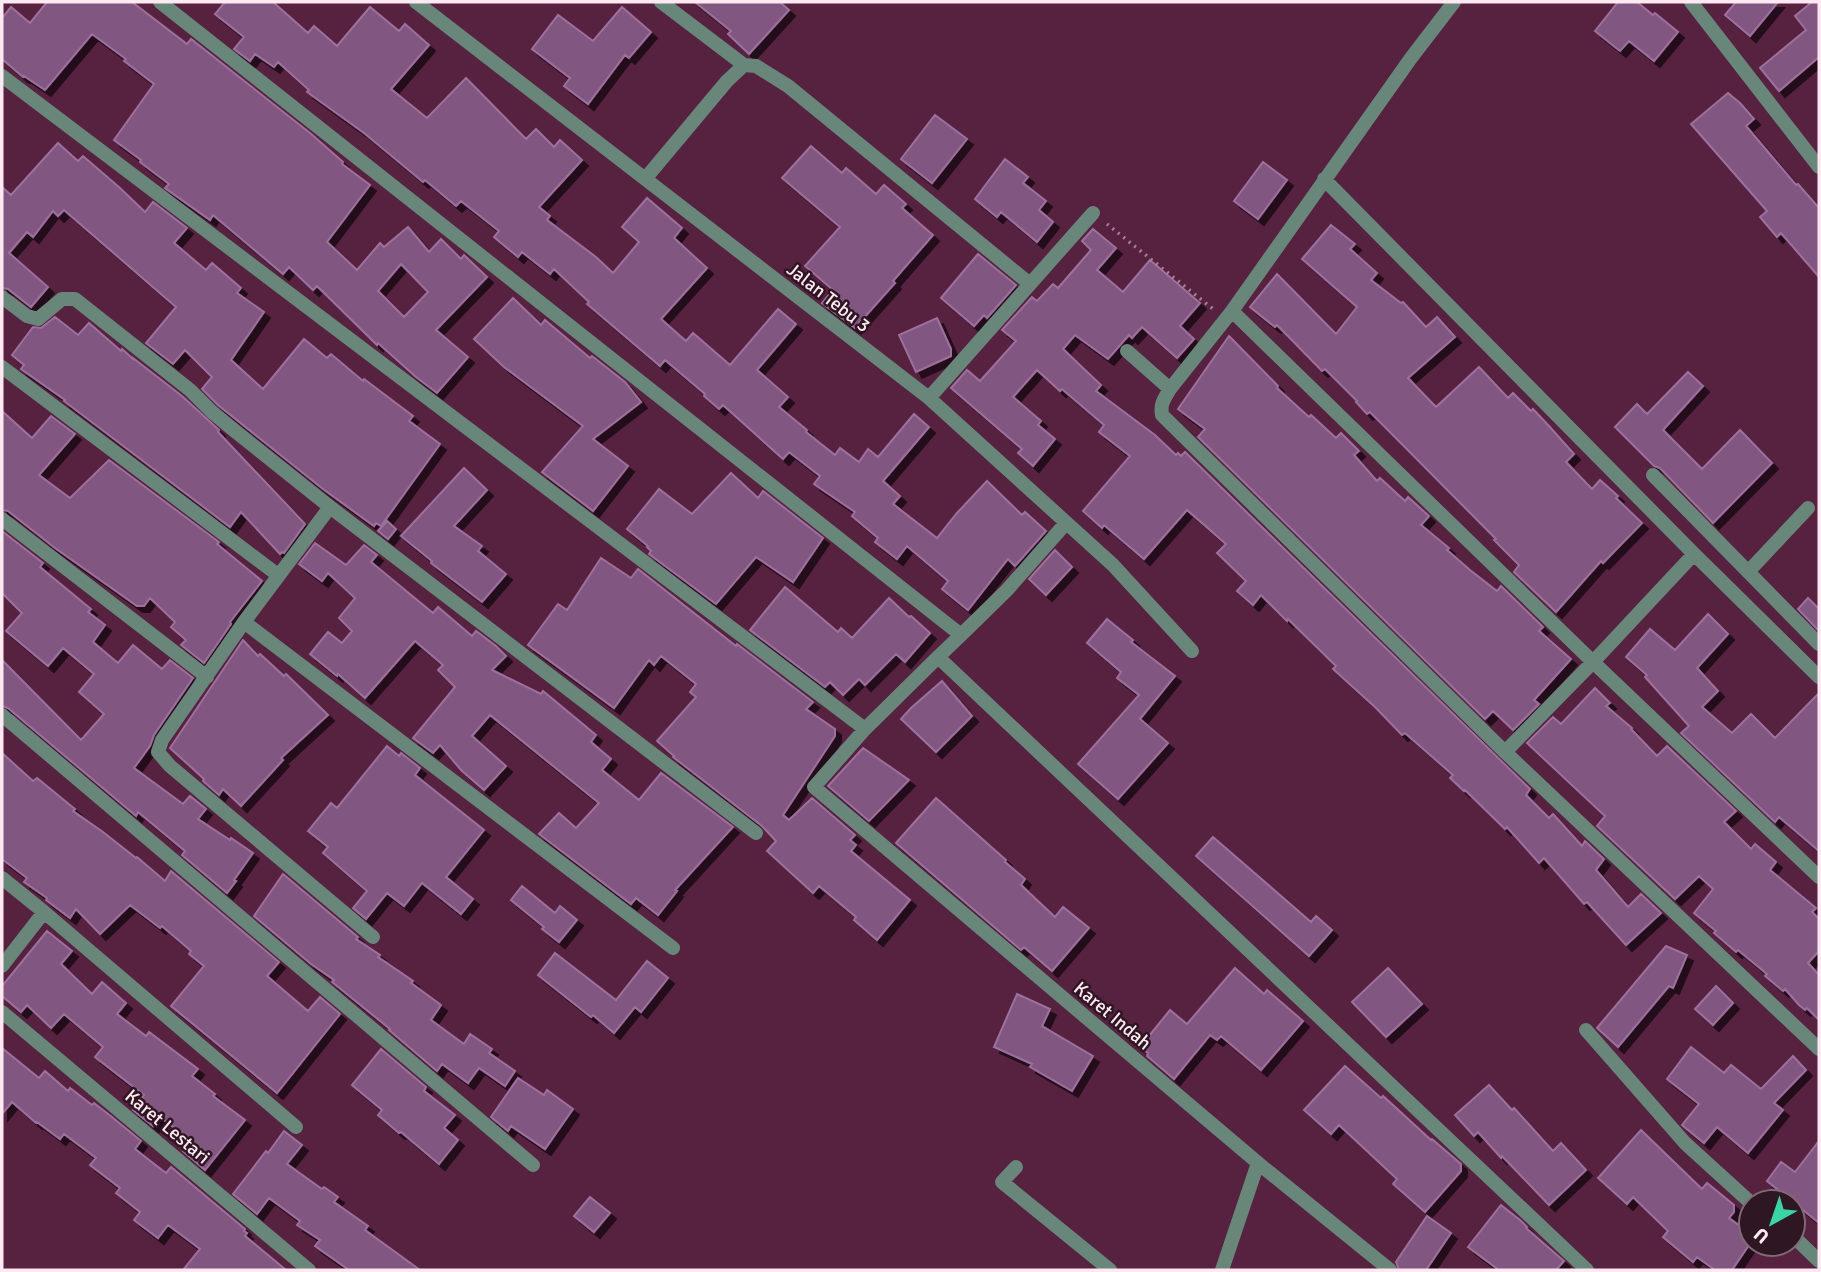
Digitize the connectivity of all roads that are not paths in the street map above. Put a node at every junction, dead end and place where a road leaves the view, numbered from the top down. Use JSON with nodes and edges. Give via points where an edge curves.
{"nodes":[{"id":1,"x":160,"y":2,"type":"edge"},
{"id":2,"x":416,"y":2,"type":"edge"},
{"id":3,"x":661,"y":2,"type":"edge"},
{"id":4,"x":1454,"y":2,"type":"edge"},
{"id":5,"x":1691,"y":2,"type":"edge"},
{"id":6,"x":744,"y":65,"type":"junction"},
{"id":7,"x":2,"y":76,"type":"edge"},
{"id":8,"x":1819,"y":167,"type":"edge"},
{"id":9,"x":645,"y":179,"type":"junction"},
{"id":10,"x":1324,"y":179,"type":"junction"},
{"id":11,"x":1093,"y":213,"type":"road end"},
{"id":12,"x":1030,"y":285,"type":"junction"},
{"id":13,"x":2,"y":297,"type":"edge"},
{"id":14,"x":1228,"y":315,"type":"junction"},
{"id":15,"x":1127,"y":351,"type":"dead end"},
{"id":16,"x":2,"y":367,"type":"edge"},
{"id":17,"x":1170,"y":389,"type":"junction"},
{"id":18,"x":929,"y":398,"type":"junction"},
{"id":19,"x":1653,"y":475,"type":"dead end"},
{"id":20,"x":330,"y":507,"type":"junction"},
{"id":21,"x":1808,"y":508,"type":"dead end"},
{"id":22,"x":2,"y":519,"type":"edge"},
{"id":23,"x":1066,"y":523,"type":"junction"},
{"id":24,"x":1694,"y":554,"type":"junction"},
{"id":25,"x":1748,"y":572,"type":"junction"},
{"id":26,"x":278,"y":575,"type":"junction"},
{"id":27,"x":244,"y":622,"type":"junction"},
{"id":28,"x":961,"y":635,"type":"junction"},
{"id":29,"x":1819,"y":644,"type":"edge"},
{"id":30,"x":1192,"y":651,"type":"dead end"},
{"id":31,"x":937,"y":657,"type":"junction"},
{"id":32,"x":1593,"y":662,"type":"junction"},
{"id":33,"x":207,"y":677,"type":"junction"},
{"id":34,"x":1819,"y":677,"type":"edge"},
{"id":35,"x":2,"y":715,"type":"edge"},
{"id":36,"x":865,"y":729,"type":"junction"},
{"id":37,"x":1505,"y":752,"type":"junction"},
{"id":38,"x":756,"y":833,"type":"dead end"},
{"id":39,"x":1819,"y":877,"type":"edge"},
{"id":40,"x":2,"y":878,"type":"edge"},
{"id":41,"x":44,"y":912,"type":"junction"},
{"id":42,"x":373,"y":937,"type":"dead end"},
{"id":43,"x":673,"y":948,"type":"dead end"},
{"id":44,"x":2,"y":966,"type":"edge"},
{"id":45,"x":2,"y":1012,"type":"edge"},
{"id":46,"x":1586,"y":1030,"type":"dead end"},
{"id":47,"x":1819,"y":1049,"type":"edge"},
{"id":48,"x":296,"y":1127,"type":"dead end"},
{"id":49,"x":1258,"y":1163,"type":"junction"},
{"id":50,"x":533,"y":1165,"type":"dead end"},
{"id":51,"x":1016,"y":1167,"type":"dead end"},
{"id":52,"x":1737,"y":1190,"type":"edge"},
{"id":53,"x":309,"y":1270,"type":"edge"},
{"id":54,"x":1111,"y":1270,"type":"edge"},
{"id":55,"x":1222,"y":1270,"type":"edge"},
{"id":56,"x":1390,"y":1270,"type":"edge"},
{"id":57,"x":1587,"y":1270,"type":"edge"}],
"edges":[{"from":1,"to":28,"type":"street"},
{"from":2,"to":9,"type":"street","name":"Jalan Tebu 3"},
{"from":3,"to":6,"type":"street"},
{"from":4,"to":10,"type":"street"},
{"from":5,"to":8,"type":"street"},
{"from":6,"to":9,"type":"street"},
{"from":6,"to":12,"type":"street","via":[[756,66],[788,86]]},
{"from":7,"to":36,"type":"street"},
{"from":9,"to":18,"type":"street","name":"Jalan Tebu 3"},
{"from":10,"to":14,"type":"street"},
{"from":10,"to":24,"type":"street"},
{"from":11,"to":12,"type":"street"},
{"from":12,"to":18,"type":"street"},
{"from":13,"to":20,"type":"street","via":[[38,319],[62,299],[75,299]]},
{"from":14,"to":17,"type":"street"},
{"from":14,"to":32,"type":"street"},
{"from":15,"to":17,"type":"street"},
{"from":16,"to":26,"type":"street"},
{"from":17,"to":37,"type":"street","via":[[1162,401],[1162,415]]},
{"from":18,"to":23,"type":"street","name":"Jalan Tebu 3"},
{"from":19,"to":25,"type":"street"},
{"from":20,"to":26,"type":"street"},
{"from":20,"to":38,"type":"street"},
{"from":21,"to":25,"type":"street"},
{"from":22,"to":33,"type":"street"},
{"from":23,"to":28,"type":"street"},
{"from":23,"to":30,"type":"street","name":"Jalan Tebu 3","via":[[1113,565]]},
{"from":24,"to":32,"type":"street"},
{"from":24,"to":34,"type":"street"},
{"from":25,"to":29,"type":"street"},
{"from":26,"to":27,"type":"street"},
{"from":27,"to":33,"type":"street"},
{"from":27,"to":43,"type":"street"},
{"from":28,"to":31,"type":"street"},
{"from":31,"to":36,"type":"street"},
{"from":31,"to":57,"type":"street"},
{"from":32,"to":37,"type":"street"},
{"from":32,"to":39,"type":"street"},
{"from":33,"to":42,"type":"street","via":[[158,752]]},
{"from":35,"to":50,"type":"street"},
{"from":36,"to":49,"type":"street","name":"Karet Indah","via":[[814,787]]},
{"from":37,"to":47,"type":"street"},
{"from":40,"to":41,"type":"street"},
{"from":41,"to":44,"type":"street"},
{"from":41,"to":48,"type":"street"},
{"from":45,"to":53,"type":"street","name":"Karet Lestari"},
{"from":46,"to":52,"type":"street","via":[[1685,1143]]},
{"from":49,"to":55,"type":"street"},
{"from":49,"to":56,"type":"street","name":"Karet Indah"},
{"from":51,"to":54,"type":"street","via":[[1002,1182]]}]}
